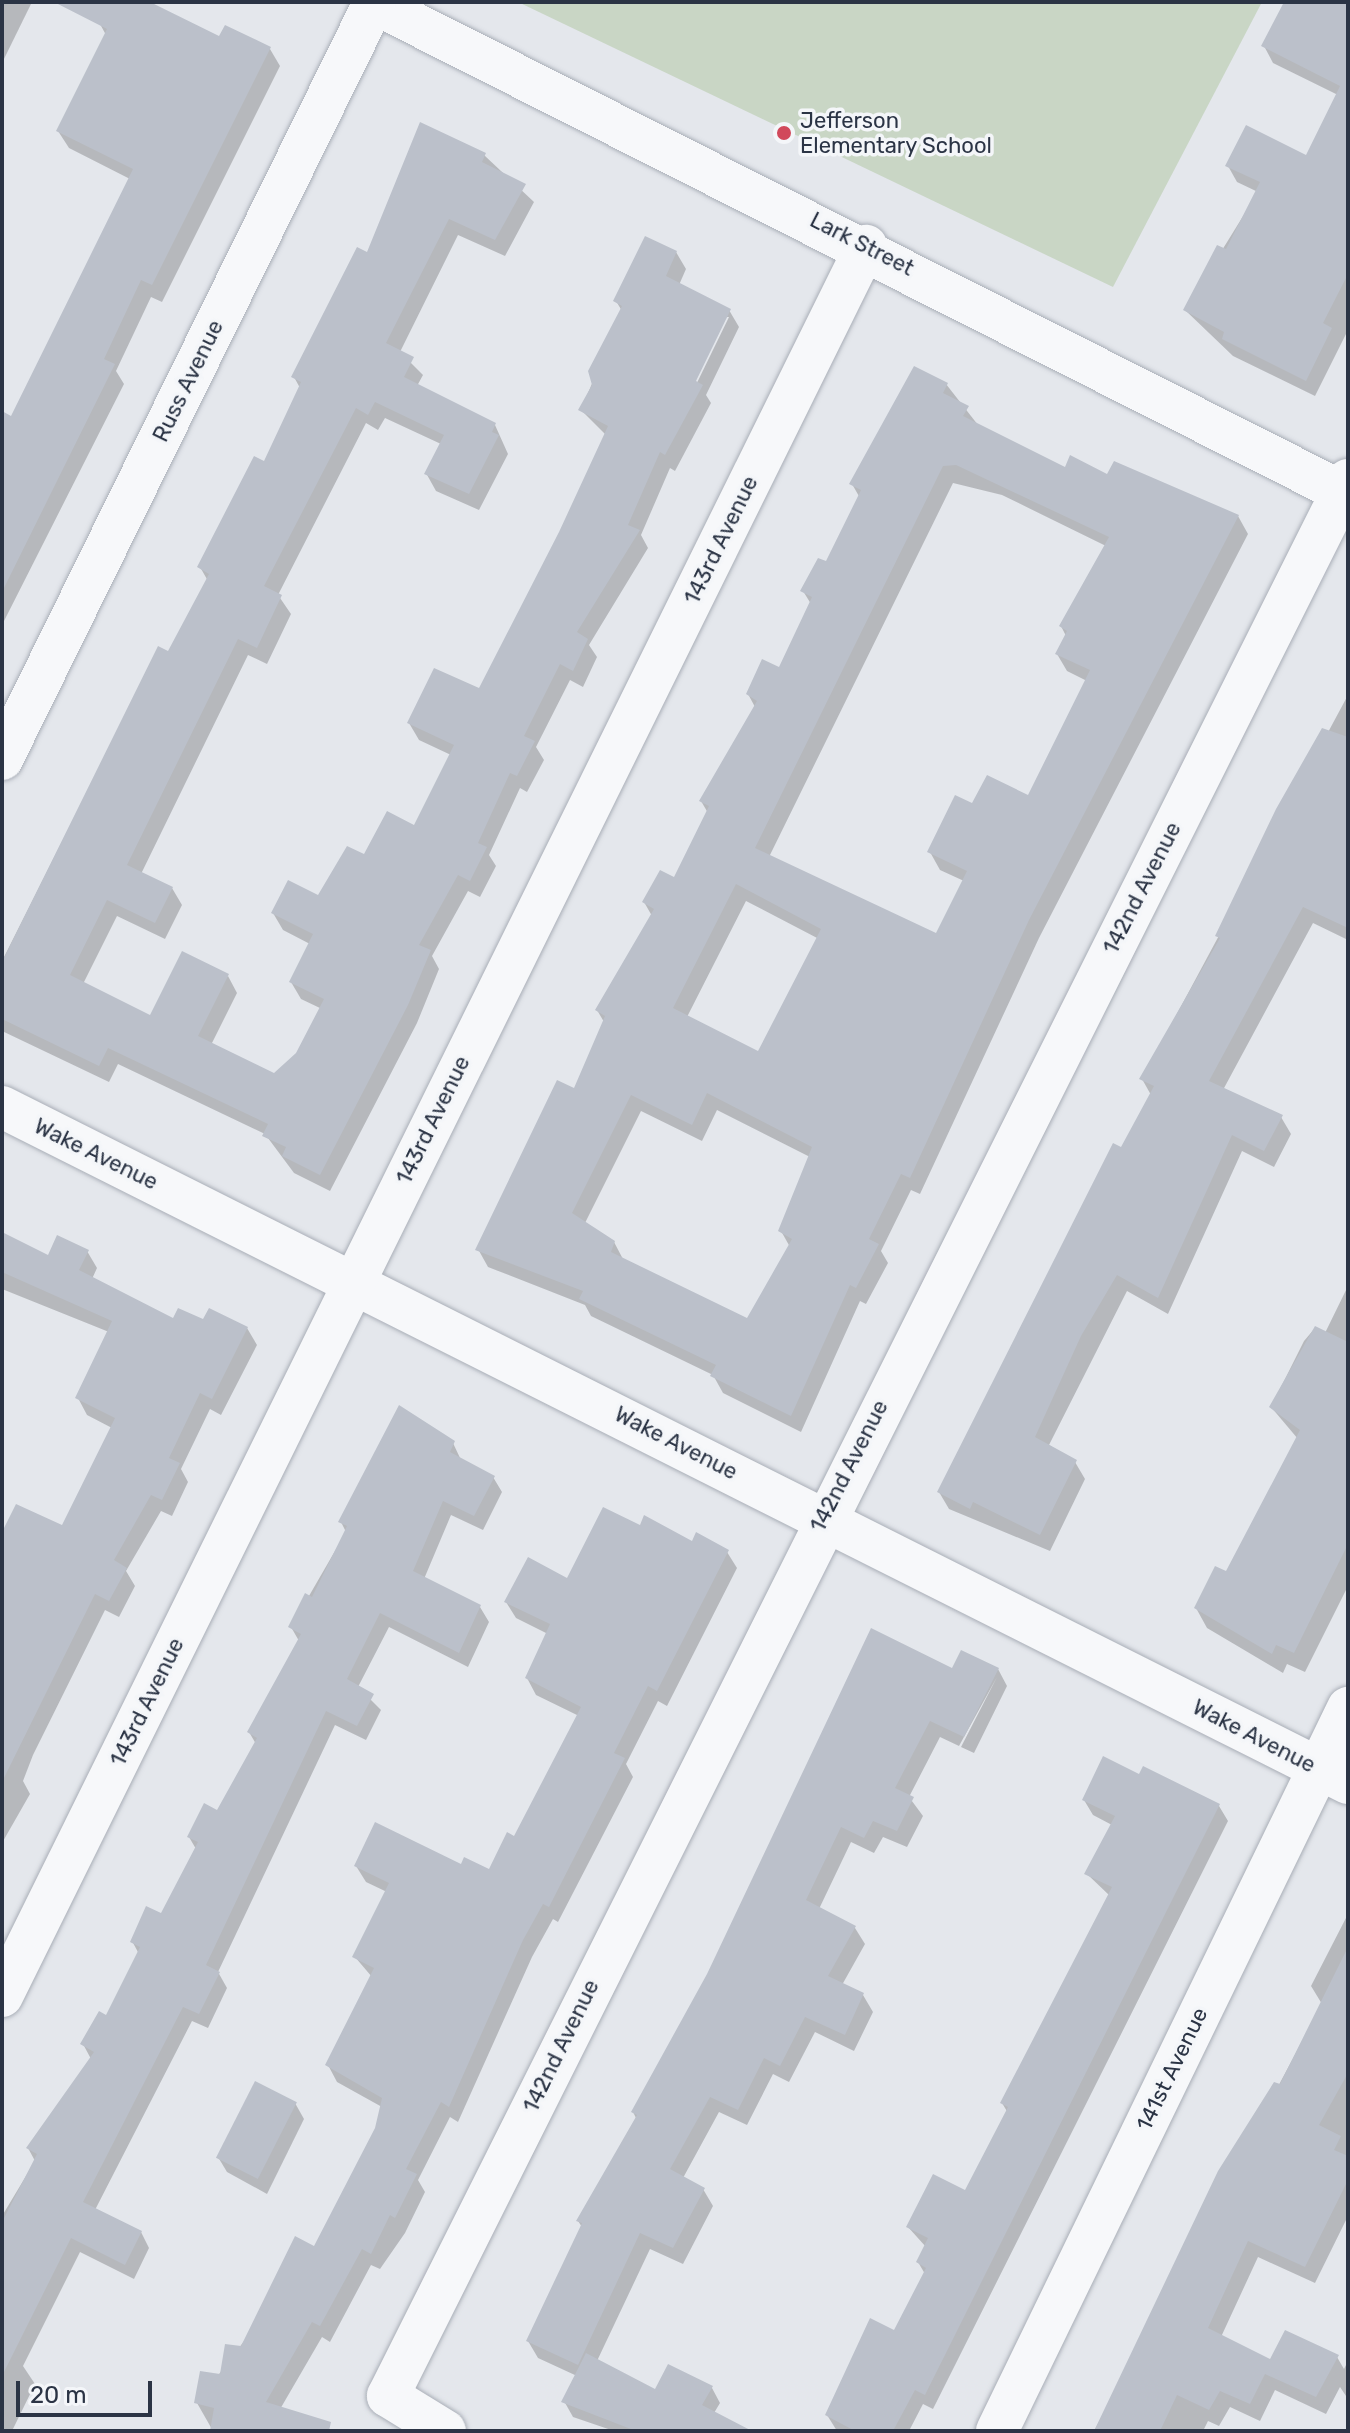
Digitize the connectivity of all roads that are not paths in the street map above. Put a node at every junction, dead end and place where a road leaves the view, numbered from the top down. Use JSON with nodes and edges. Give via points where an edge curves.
{"nodes":[{"id":1,"x":373,"y":2,"type":"edge"},
{"id":2,"x":866,"y":246,"type":"junction"},
{"id":3,"x":1346,"y":489,"type":"edge"},
{"id":4,"x":2,"y":759,"type":"edge"},
{"id":5,"x":2,"y":1107,"type":"edge"},
{"id":6,"x":354,"y":1281,"type":"junction"},
{"id":7,"x":823,"y":1517,"type":"junction"},
{"id":8,"x":1348,"y":1708,"type":"edge"},
{"id":9,"x":1333,"y":1776,"type":"edge"},
{"id":10,"x":2,"y":1996,"type":"edge"},
{"id":11,"x":445,"y":2431,"type":"edge"},
{"id":12,"x":997,"y":2431,"type":"edge"}],
"edges":[{"from":1,"to":2,"type":"street","name":"Lark Street"},
{"from":1,"to":4,"type":"street","name":"Russ Avenue"},
{"from":2,"to":3,"type":"street","name":"Lark Street"},
{"from":2,"to":6,"type":"street","name":"143rd Avenue"},
{"from":3,"to":7,"type":"street","name":"142nd Avenue"},
{"from":5,"to":6,"type":"street","name":"Wake Avenue"},
{"from":6,"to":7,"type":"street","name":"Wake Avenue"},
{"from":6,"to":10,"type":"street","name":"143rd Avenue"},
{"from":7,"to":9,"type":"street","name":"Wake Avenue"},
{"from":7,"to":11,"type":"street","name":"142nd Avenue","via":[[388,2396]]},
{"from":8,"to":9,"type":"street","name":"141st Avenue"},
{"from":9,"to":12,"type":"street","name":"141st Avenue"}]}
